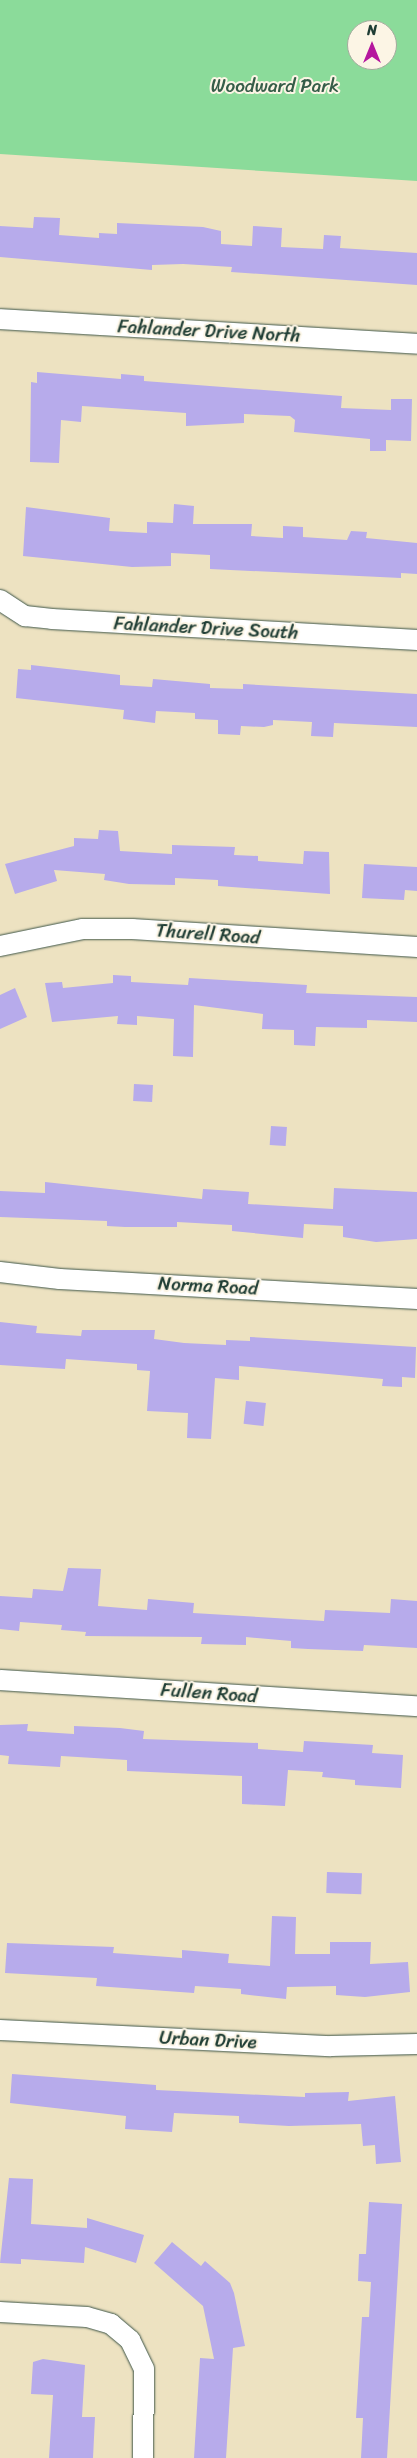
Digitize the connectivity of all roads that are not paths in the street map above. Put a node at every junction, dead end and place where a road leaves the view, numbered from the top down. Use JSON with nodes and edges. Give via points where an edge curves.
{"nodes":[{"id":1,"x":0,"y":319,"type":"edge"},
{"id":2,"x":417,"y":344,"type":"edge"},
{"id":3,"x":0,"y":600,"type":"edge"},
{"id":4,"x":417,"y":640,"type":"edge"},
{"id":5,"x":0,"y":946,"type":"edge"},
{"id":6,"x":417,"y":947,"type":"edge"},
{"id":7,"x":0,"y":1272,"type":"edge"},
{"id":8,"x":417,"y":1299,"type":"edge"},
{"id":9,"x":0,"y":1680,"type":"edge"},
{"id":10,"x":417,"y":1706,"type":"edge"},
{"id":11,"x":0,"y":2030,"type":"edge"},
{"id":12,"x":417,"y":2044,"type":"edge"},
{"id":13,"x":0,"y":2312,"type":"edge"},
{"id":14,"x":142,"y":2458,"type":"edge"}],
"edges":[{"from":1,"to":2,"type":"street","name":"Fahlander Drive North"},
{"from":3,"to":4,"type":"street","name":"Fahlander Drive South","via":[[25,616],[52,619]]},
{"from":5,"to":6,"type":"street","name":"Thurell Road","via":[[74,930],[132,929]]},
{"from":7,"to":8,"type":"street","name":"Norma Road","via":[[60,1279]]},
{"from":9,"to":10,"type":"street","name":"Fullen Road"},
{"from":11,"to":12,"type":"street","name":"Urban Drive","via":[[331,2046]]},
{"from":13,"to":14,"type":"street","via":[[86,2317],[111,2324],[130,2340],[144,2369]]}]}
